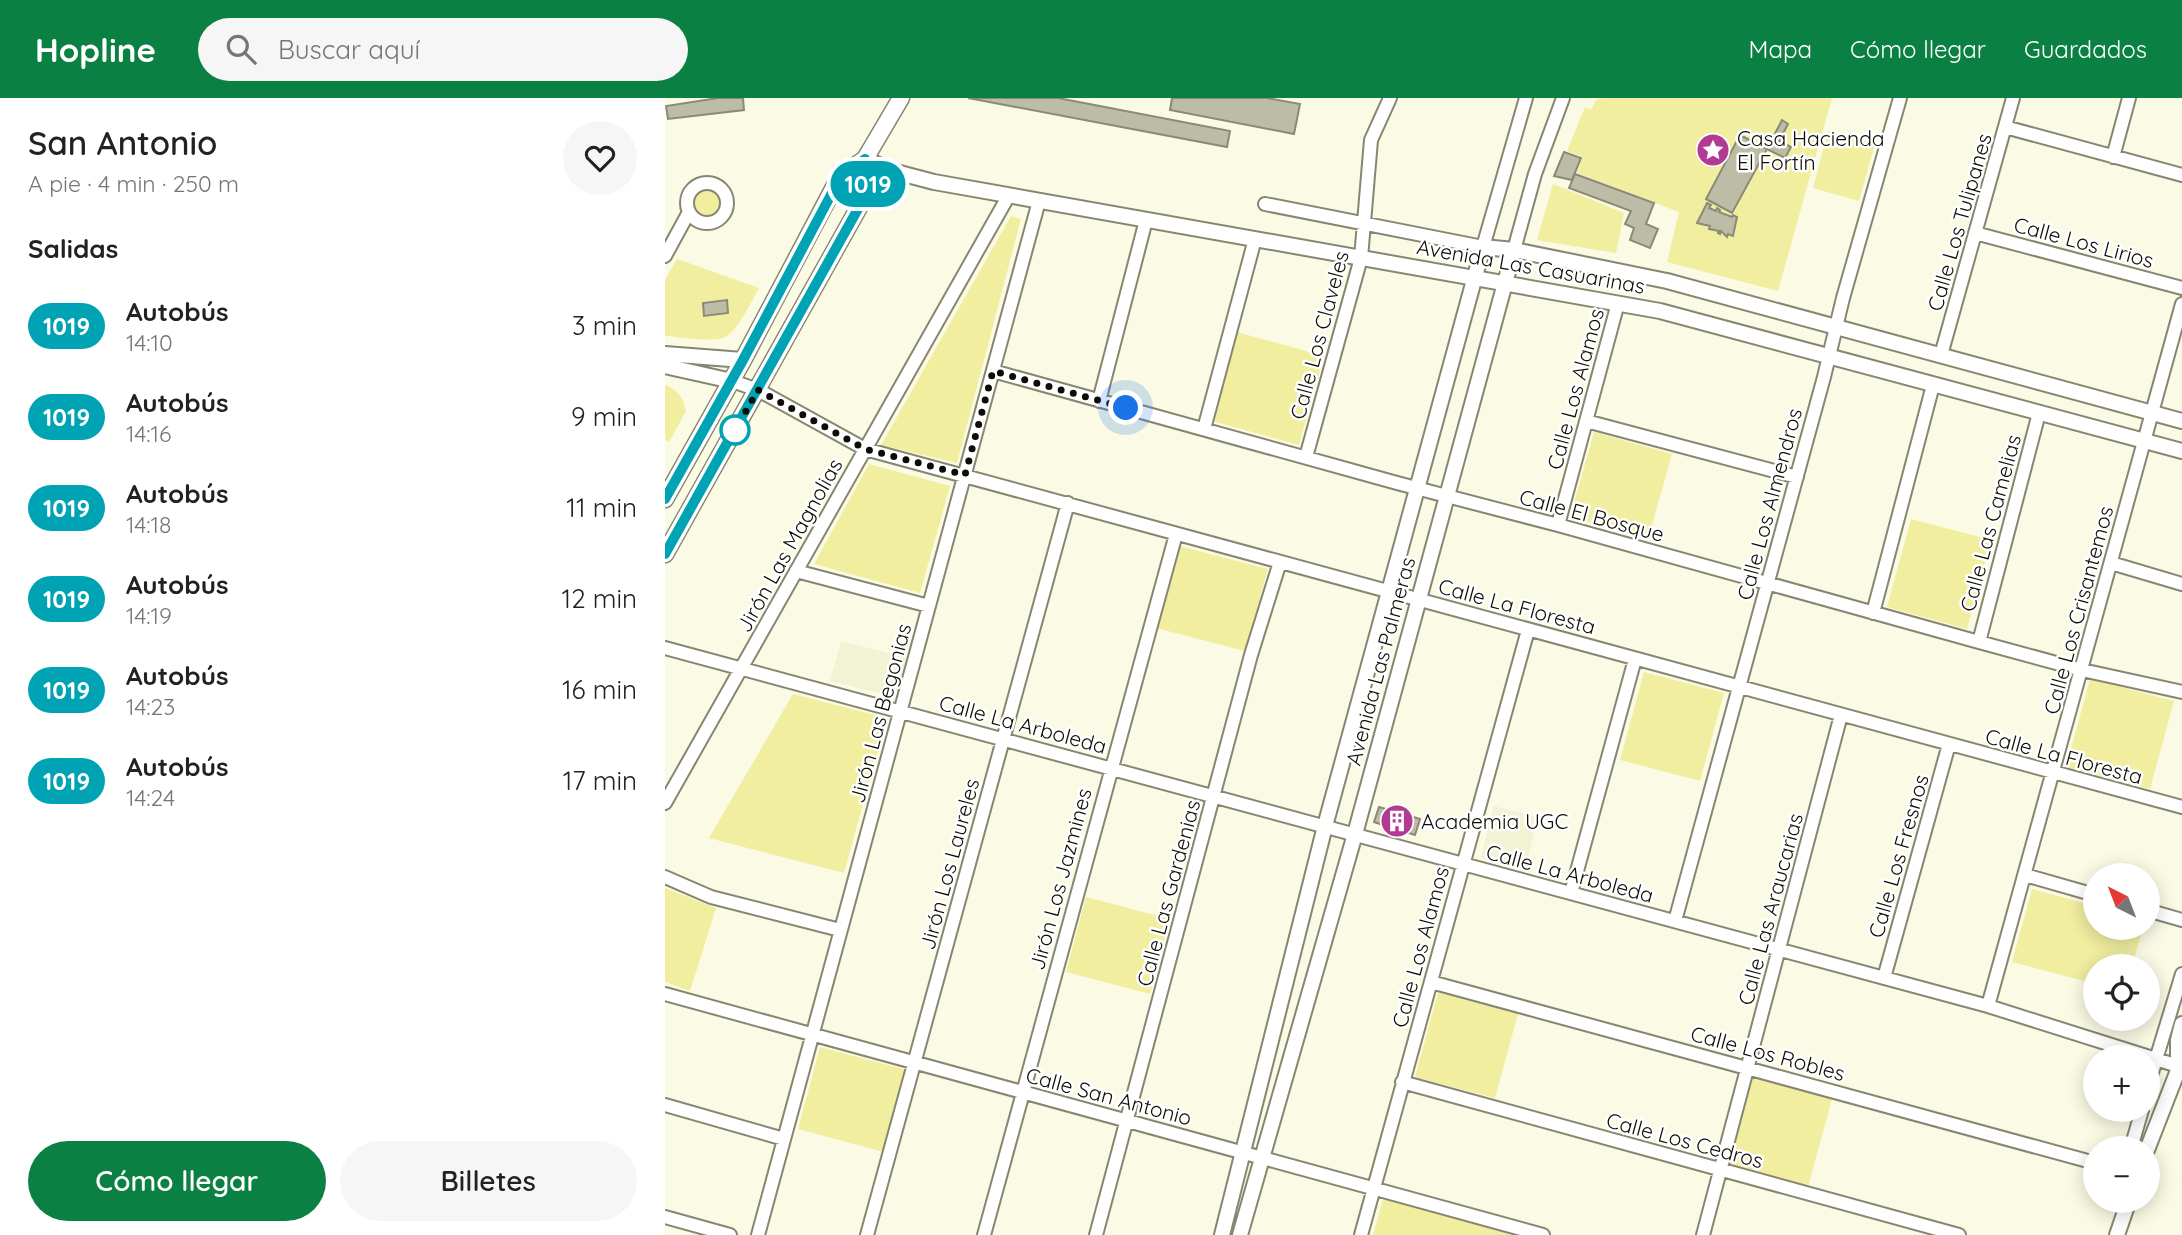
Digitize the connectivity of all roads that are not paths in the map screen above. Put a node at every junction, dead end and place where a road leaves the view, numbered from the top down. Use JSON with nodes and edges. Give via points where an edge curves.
{"nodes":[{"id":1,"x":901,"y":98,"type":"edge"},
{"id":2,"x":1390,"y":98,"type":"edge"},
{"id":3,"x":1526,"y":98,"type":"edge"},
{"id":4,"x":1563,"y":98,"type":"edge"},
{"id":5,"x":1900,"y":98,"type":"edge"},
{"id":6,"x":2013,"y":98,"type":"edge"},
{"id":7,"x":2129,"y":98,"type":"edge"},
{"id":8,"x":2005,"y":127,"type":"junction"},
{"id":9,"x":2113,"y":156,"type":"junction"},
{"id":10,"x":865,"y":159,"type":"junction"},
{"id":11,"x":2182,"y":176,"type":"edge"},
{"id":12,"x":1009,"y":195,"type":"junction"},
{"id":13,"x":1039,"y":201,"type":"junction"},
{"id":14,"x":1265,"y":204,"type":"dead end"},
{"id":15,"x":689,"y":212,"type":"dead end"},
{"id":16,"x":1146,"y":220,"type":"junction"},
{"id":17,"x":1363,"y":222,"type":"junction"},
{"id":18,"x":1975,"y":233,"type":"junction"},
{"id":19,"x":1255,"y":239,"type":"junction"},
{"id":20,"x":1483,"y":247,"type":"junction"},
{"id":21,"x":1514,"y":250,"type":"junction"},
{"id":22,"x":665,"y":256,"type":"edge"},
{"id":23,"x":1361,"y":258,"type":"junction"},
{"id":24,"x":1475,"y":278,"type":"junction"},
{"id":25,"x":1506,"y":283,"type":"junction"},
{"id":26,"x":2182,"y":288,"type":"edge"},
{"id":27,"x":1618,"y":303,"type":"junction"},
{"id":28,"x":2182,"y":304,"type":"edge"},
{"id":29,"x":1836,"y":327,"type":"junction"},
{"id":30,"x":665,"y":355,"type":"edge"},
{"id":31,"x":1941,"y":355,"type":"junction"},
{"id":32,"x":1828,"y":356,"type":"junction"},
{"id":33,"x":743,"y":360,"type":"junction"},
{"id":34,"x":665,"y":366,"type":"edge"},
{"id":35,"x":993,"y":371,"type":"junction"},
{"id":36,"x":732,"y":381,"type":"junction"},
{"id":37,"x":1933,"y":385,"type":"junction"},
{"id":38,"x":758,"y":390,"type":"junction"},
{"id":39,"x":1100,"y":401,"type":"junction"},
{"id":40,"x":2152,"y":413,"type":"junction"},
{"id":41,"x":2039,"y":414,"type":"junction"},
{"id":42,"x":1586,"y":421,"type":"junction"},
{"id":43,"x":2182,"y":421,"type":"edge"},
{"id":44,"x":1204,"y":429,"type":"junction"},
{"id":45,"x":2144,"y":442,"type":"junction"},
{"id":46,"x":865,"y":449,"type":"junction"},
{"id":47,"x":2182,"y":451,"type":"edge"},
{"id":48,"x":1306,"y":457,"type":"junction"},
{"id":49,"x":965,"y":475,"type":"junction"},
{"id":50,"x":1797,"y":477,"type":"junction"},
{"id":51,"x":1417,"y":488,"type":"junction"},
{"id":52,"x":1447,"y":496,"type":"junction"},
{"id":53,"x":665,"y":499,"type":"edge"},
{"id":54,"x":1067,"y":503,"type":"junction"},
{"id":55,"x":1557,"y":524,"type":"junction"},
{"id":56,"x":1176,"y":534,"type":"junction"},
{"id":57,"x":665,"y":554,"type":"edge"},
{"id":58,"x":1280,"y":562,"type":"junction"},
{"id":59,"x":2111,"y":563,"type":"junction"},
{"id":60,"x":796,"y":571,"type":"junction"},
{"id":61,"x":1767,"y":584,"type":"junction"},
{"id":62,"x":2182,"y":584,"type":"edge"},
{"id":63,"x":1389,"y":592,"type":"junction"},
{"id":64,"x":1419,"y":600,"type":"junction"},
{"id":65,"x":929,"y":606,"type":"junction"},
{"id":66,"x":1873,"y":613,"type":"junction"},
{"id":67,"x":1528,"y":630,"type":"junction"},
{"id":68,"x":1979,"y":642,"type":"junction"},
{"id":69,"x":665,"y":648,"type":"edge"},
{"id":70,"x":1635,"y":659,"type":"junction"},
{"id":71,"x":741,"y":669,"type":"junction"},
{"id":72,"x":2082,"y":670,"type":"junction"},
{"id":73,"x":1739,"y":687,"type":"junction"},
{"id":74,"x":2182,"y":692,"type":"edge"},
{"id":75,"x":900,"y":711,"type":"junction"},
{"id":76,"x":1841,"y":715,"type":"junction"},
{"id":77,"x":1004,"y":739,"type":"junction"},
{"id":78,"x":1949,"y":744,"type":"junction"},
{"id":79,"x":1111,"y":768,"type":"junction"},
{"id":80,"x":2053,"y":773,"type":"junction"},
{"id":81,"x":1214,"y":796,"type":"junction"},
{"id":82,"x":665,"y":803,"type":"edge"},
{"id":83,"x":2182,"y":807,"type":"edge"},
{"id":84,"x":1325,"y":826,"type":"junction"},
{"id":85,"x":1355,"y":834,"type":"junction"},
{"id":86,"x":1463,"y":863,"type":"junction"},
{"id":87,"x":2025,"y":875,"type":"junction"},
{"id":88,"x":665,"y":877,"type":"edge"},
{"id":89,"x":2083,"y":892,"type":"edge"},
{"id":90,"x":1570,"y":893,"type":"junction"},
{"id":91,"x":2160,"y":913,"type":"edge"},
{"id":92,"x":2182,"y":919,"type":"edge"},
{"id":93,"x":1675,"y":921,"type":"junction"},
{"id":94,"x":840,"y":930,"type":"junction"},
{"id":95,"x":1779,"y":949,"type":"junction"},
{"id":96,"x":2182,"y":974,"type":"edge"},
{"id":97,"x":1884,"y":978,"type":"junction"},
{"id":98,"x":1431,"y":982,"type":"junction"},
{"id":99,"x":665,"y":994,"type":"edge"},
{"id":100,"x":1988,"y":1006,"type":"junction"},
{"id":101,"x":2182,"y":1024,"type":"edge"},
{"id":102,"x":812,"y":1035,"type":"junction"},
{"id":103,"x":2113,"y":1045,"type":"edge"},
{"id":104,"x":2159,"y":1045,"type":"edge"},
{"id":105,"x":2160,"y":1059,"type":"edge"},
{"id":106,"x":915,"y":1063,"type":"junction"},
{"id":107,"x":2180,"y":1063,"type":"edge"},
{"id":108,"x":1748,"y":1067,"type":"junction"},
{"id":109,"x":1402,"y":1082,"type":"junction"},
{"id":110,"x":1022,"y":1092,"type":"junction"},
{"id":111,"x":665,"y":1105,"type":"edge"},
{"id":112,"x":1127,"y":1121,"type":"junction"},
{"id":113,"x":2152,"y":1136,"type":"edge"},
{"id":114,"x":784,"y":1139,"type":"junction"},
{"id":115,"x":1242,"y":1153,"type":"junction"},
{"id":116,"x":1260,"y":1157,"type":"junction"},
{"id":117,"x":2083,"y":1160,"type":"edge"},
{"id":118,"x":1720,"y":1170,"type":"junction"},
{"id":119,"x":1373,"y":1188,"type":"junction"},
{"id":120,"x":2125,"y":1213,"type":"edge"},
{"id":121,"x":665,"y":1217,"type":"edge"},
{"id":122,"x":730,"y":1235,"type":"edge"},
{"id":123,"x":758,"y":1235,"type":"edge"},
{"id":124,"x":867,"y":1235,"type":"edge"},
{"id":125,"x":984,"y":1235,"type":"edge"},
{"id":126,"x":1096,"y":1235,"type":"edge"},
{"id":127,"x":1222,"y":1235,"type":"edge"},
{"id":128,"x":1240,"y":1235,"type":"edge"},
{"id":129,"x":1361,"y":1235,"type":"edge"},
{"id":130,"x":1543,"y":1235,"type":"edge"},
{"id":131,"x":1703,"y":1235,"type":"edge"},
{"id":132,"x":1959,"y":1235,"type":"edge"},
{"id":133,"x":2117,"y":1235,"type":"edge"}],
"edges":[{"from":1,"to":10,"type":"main road"},
{"from":2,"to":17,"type":"street","name":"Calle Los Claveles","via":[[1371,140]]},
{"from":3,"to":20,"type":"street","name":"Avenida Las Palmeras"},
{"from":4,"to":21,"type":"street","name":"Avenida Las Palmeras"},
{"from":5,"to":29,"type":"street","name":"Calle Los Almendros"},
{"from":6,"to":8,"type":"street","name":"Calle Los Tulipanes"},
{"from":7,"to":9,"type":"street"},
{"from":8,"to":9,"type":"street"},
{"from":8,"to":18,"type":"street","name":"Calle Los Tulipanes"},
{"from":9,"to":11,"type":"street"},
{"from":10,"to":12,"type":"street","name":"Avenida Las Casuarinas","via":[[907,176]]},
{"from":10,"to":33,"type":"main road","via":[[841,176]]},
{"from":10,"to":38,"type":"main road","via":[[868,191]]},
{"from":12,"to":13,"type":"street","name":"Avenida Las Casuarinas"},
{"from":12,"to":46,"type":"street","name":"Jirón Las Magnolias"},
{"from":13,"to":16,"type":"street","name":"Avenida Las Casuarinas"},
{"from":13,"to":35,"type":"street","name":"Jirón Las Begonias"},
{"from":14,"to":17,"type":"street","name":"Avenida Las Casuarinas"},
{"from":15,"to":22,"type":"street"},
{"from":16,"to":19,"type":"street","name":"Avenida Las Casuarinas"},
{"from":16,"to":39,"type":"street"},
{"from":17,"to":20,"type":"street","name":"Avenida Las Casuarinas"},
{"from":17,"to":23,"type":"street","name":"Calle Los Claveles"},
{"from":18,"to":26,"type":"street","name":"Calle Los Lirios"},
{"from":18,"to":31,"type":"street","name":"Calle Los Tulipanes"},
{"from":19,"to":23,"type":"street","name":"Avenida Las Casuarinas"},
{"from":19,"to":44,"type":"street"},
{"from":20,"to":21,"type":"street","name":"Avenida Las Casuarinas"},
{"from":20,"to":24,"type":"street","name":"Avenida Las Palmeras"},
{"from":21,"to":25,"type":"street","name":"Avenida Las Palmeras"},
{"from":21,"to":29,"type":"street","name":"Avenida Las Casuarinas","via":[[1667,281]]},
{"from":23,"to":24,"type":"street","name":"Avenida Las Casuarinas"},
{"from":23,"to":48,"type":"street","name":"Calle Los Claveles"},
{"from":24,"to":25,"type":"street","name":"Avenida Las Casuarinas"},
{"from":24,"to":51,"type":"street","name":"Avenida Las Palmeras"},
{"from":25,"to":27,"type":"street","name":"Avenida Las Casuarinas"},
{"from":25,"to":52,"type":"street","name":"Avenida Las Palmeras"},
{"from":27,"to":32,"type":"street","name":"Avenida Las Casuarinas"},
{"from":27,"to":42,"type":"street","name":"Calle Los Alamos"},
{"from":28,"to":40,"type":"street","name":"Calle Los Crisantemos"},
{"from":29,"to":31,"type":"street","name":"Avenida Las Casuarinas"},
{"from":29,"to":32,"type":"street","name":"Calle Los Almendros"},
{"from":30,"to":33,"type":"street"},
{"from":31,"to":40,"type":"street","name":"Avenida Las Casuarinas"},
{"from":32,"to":37,"type":"street","name":"Avenida Las Casuarinas"},
{"from":32,"to":50,"type":"street","name":"Calle Los Almendros"},
{"from":33,"to":36,"type":"main road"},
{"from":34,"to":36,"type":"street"},
{"from":35,"to":39,"type":"street","name":"Calle El Bosque"},
{"from":35,"to":49,"type":"street","name":"Jirón Las Begonias"},
{"from":36,"to":38,"type":"street","name":"Calle La Floresta"},
{"from":36,"to":53,"type":"main road"},
{"from":37,"to":41,"type":"street","name":"Avenida Las Casuarinas"},
{"from":37,"to":66,"type":"street"},
{"from":38,"to":46,"type":"street","name":"Calle La Floresta"},
{"from":38,"to":57,"type":"main road"},
{"from":39,"to":44,"type":"street","name":"Calle El Bosque"},
{"from":40,"to":43,"type":"street","name":"Avenida Las Casuarinas"},
{"from":40,"to":45,"type":"street","name":"Calle Los Crisantemos"},
{"from":41,"to":45,"type":"street","name":"Avenida Las Casuarinas"},
{"from":41,"to":68,"type":"street","name":"Calle Las Camelias"},
{"from":42,"to":50,"type":"street"},
{"from":42,"to":55,"type":"street","name":"Calle Los Alamos"},
{"from":44,"to":48,"type":"street","name":"Calle El Bosque"},
{"from":45,"to":47,"type":"street","name":"Avenida Las Casuarinas"},
{"from":45,"to":59,"type":"street","name":"Calle Los Crisantemos"},
{"from":46,"to":49,"type":"street","name":"Calle La Floresta"},
{"from":46,"to":60,"type":"street","name":"Jirón Las Magnolias"},
{"from":48,"to":51,"type":"street","name":"Calle El Bosque"},
{"from":49,"to":54,"type":"street","name":"Calle La Floresta"},
{"from":49,"to":65,"type":"street","name":"Jirón Las Begonias"},
{"from":50,"to":61,"type":"street","name":"Calle Los Almendros"},
{"from":51,"to":52,"type":"street","name":"Calle El Bosque"},
{"from":51,"to":63,"type":"street","name":"Avenida Las Palmeras"},
{"from":52,"to":55,"type":"street","name":"Calle El Bosque"},
{"from":52,"to":64,"type":"street","name":"Avenida Las Palmeras"},
{"from":54,"to":56,"type":"street","name":"Calle La Floresta"},
{"from":54,"to":77,"type":"street","name":"Jirón Los Laureles"},
{"from":55,"to":61,"type":"street","name":"Calle El Bosque"},
{"from":56,"to":58,"type":"street","name":"Calle La Floresta"},
{"from":56,"to":79,"type":"street","name":"Jirón Los Jazmines"},
{"from":58,"to":63,"type":"street","name":"Calle La Floresta"},
{"from":58,"to":81,"type":"street","name":"Calle Las Gardenias"},
{"from":59,"to":62,"type":"street"},
{"from":59,"to":72,"type":"street","name":"Calle Los Crisantemos"},
{"from":60,"to":65,"type":"street"},
{"from":60,"to":71,"type":"street","name":"Jirón Las Magnolias"},
{"from":61,"to":66,"type":"street","name":"Calle El Bosque"},
{"from":61,"to":73,"type":"street","name":"Calle Los Almendros"},
{"from":63,"to":64,"type":"street","name":"Calle La Floresta"},
{"from":63,"to":84,"type":"street","name":"Avenida Las Palmeras"},
{"from":64,"to":67,"type":"street","name":"Calle La Floresta"},
{"from":64,"to":85,"type":"street","name":"Avenida Las Palmeras"},
{"from":65,"to":75,"type":"street","name":"Jirón Las Begonias"},
{"from":66,"to":68,"type":"street","name":"Calle El Bosque"},
{"from":67,"to":70,"type":"street","name":"Calle La Floresta"},
{"from":67,"to":86,"type":"street","name":"Calle Los Alamos"},
{"from":68,"to":72,"type":"street","name":"Calle El Bosque"},
{"from":69,"to":71,"type":"street","name":"Calle La Arboleda"},
{"from":70,"to":73,"type":"street","name":"Calle La Floresta"},
{"from":70,"to":90,"type":"street"},
{"from":71,"to":75,"type":"street","name":"Calle La Arboleda"},
{"from":71,"to":82,"type":"street","name":"Jirón Las Magnolias"},
{"from":72,"to":74,"type":"street","name":"Calle El Bosque"},
{"from":72,"to":80,"type":"street","name":"Calle Los Crisantemos"},
{"from":73,"to":76,"type":"street","name":"Calle La Floresta"},
{"from":73,"to":93,"type":"street","name":"Calle Los Almendros"},
{"from":75,"to":77,"type":"street","name":"Calle La Arboleda"},
{"from":75,"to":94,"type":"street","name":"Jirón Las Begonias"},
{"from":76,"to":78,"type":"street","name":"Calle La Floresta"},
{"from":76,"to":95,"type":"street","name":"Calle Las Araucarias"},
{"from":77,"to":79,"type":"street","name":"Calle La Arboleda"},
{"from":77,"to":106,"type":"street","name":"Jirón Los Laureles"},
{"from":78,"to":80,"type":"street","name":"Calle La Floresta"},
{"from":78,"to":97,"type":"street","name":"Calle Los Fresnos"},
{"from":79,"to":81,"type":"street","name":"Calle La Arboleda"},
{"from":79,"to":110,"type":"street","name":"Jirón Los Jazmines"},
{"from":80,"to":83,"type":"street","name":"Calle La Floresta"},
{"from":80,"to":87,"type":"street","name":"Calle Los Crisantemos"},
{"from":81,"to":84,"type":"street","name":"Calle La Arboleda"},
{"from":81,"to":112,"type":"street","name":"Calle Las Gardenias"},
{"from":84,"to":85,"type":"street","name":"Calle La Arboleda"},
{"from":84,"to":115,"type":"street","name":"Avenida Las Palmeras"},
{"from":85,"to":86,"type":"street","name":"Calle La Arboleda"},
{"from":85,"to":116,"type":"street","name":"Avenida Las Palmeras"},
{"from":86,"to":90,"type":"street","name":"Calle La Arboleda"},
{"from":86,"to":98,"type":"street","name":"Calle Los Alamos"},
{"from":87,"to":89,"type":"street"},
{"from":87,"to":100,"type":"street","name":"Calle Los Crisantemos"},
{"from":88,"to":94,"type":"street","via":[[711,897]]},
{"from":90,"to":93,"type":"street","name":"Calle La Arboleda"},
{"from":91,"to":92,"type":"street"},
{"from":93,"to":95,"type":"street","name":"Calle La Arboleda"},
{"from":94,"to":102,"type":"street","name":"Jirón Las Begonias"},
{"from":95,"to":97,"type":"street","name":"Calle La Arboleda"},
{"from":95,"to":108,"type":"street","name":"Calle Las Araucarias"},
{"from":96,"to":104,"type":"street"},
{"from":97,"to":100,"type":"street","name":"Calle La Arboleda"},
{"from":98,"to":108,"type":"street","name":"Calle Los Robles"},
{"from":98,"to":109,"type":"street","name":"Calle Los Alamos"},
{"from":99,"to":102,"type":"street","name":"Calle San Antonio"},
{"from":100,"to":103,"type":"street","name":"Calle La Arboleda"},
{"from":101,"to":107,"type":"street"},
{"from":102,"to":106,"type":"street","name":"Calle San Antonio"},
{"from":102,"to":114,"type":"street","name":"Jirón Las Begonias"},
{"from":105,"to":107,"type":"street","name":"Calle La Arboleda"},
{"from":106,"to":110,"type":"street","name":"Calle San Antonio"},
{"from":106,"to":124,"type":"street","name":"Jirón Los Laureles"},
{"from":107,"to":113,"type":"street"},
{"from":108,"to":117,"type":"street","name":"Calle Los Robles"},
{"from":108,"to":118,"type":"street","name":"Calle Las Araucarias"},
{"from":109,"to":118,"type":"street","name":"Calle Los Cedros"},
{"from":109,"to":119,"type":"street","name":"Calle Los Alamos"},
{"from":110,"to":112,"type":"street","name":"Calle San Antonio"},
{"from":110,"to":125,"type":"street","name":"Jirón Los Jazmines"},
{"from":111,"to":114,"type":"street"},
{"from":112,"to":115,"type":"street","name":"Calle San Antonio"},
{"from":112,"to":126,"type":"street","name":"Calle Las Gardenias"},
{"from":114,"to":123,"type":"street","name":"Jirón Las Begonias"},
{"from":115,"to":116,"type":"street","name":"Calle San Antonio"},
{"from":115,"to":127,"type":"street","name":"Avenida Las Palmeras"},
{"from":116,"to":119,"type":"street","name":"Calle San Antonio"},
{"from":116,"to":128,"type":"street","name":"Avenida Las Palmeras"},
{"from":118,"to":131,"type":"street","name":"Calle Las Araucarias"},
{"from":118,"to":132,"type":"street","name":"Calle Los Cedros"},
{"from":119,"to":129,"type":"street","name":"Calle Los Alamos"},
{"from":119,"to":130,"type":"street","name":"Calle San Antonio"},
{"from":120,"to":133,"type":"street"},
{"from":121,"to":122,"type":"street"}]}
